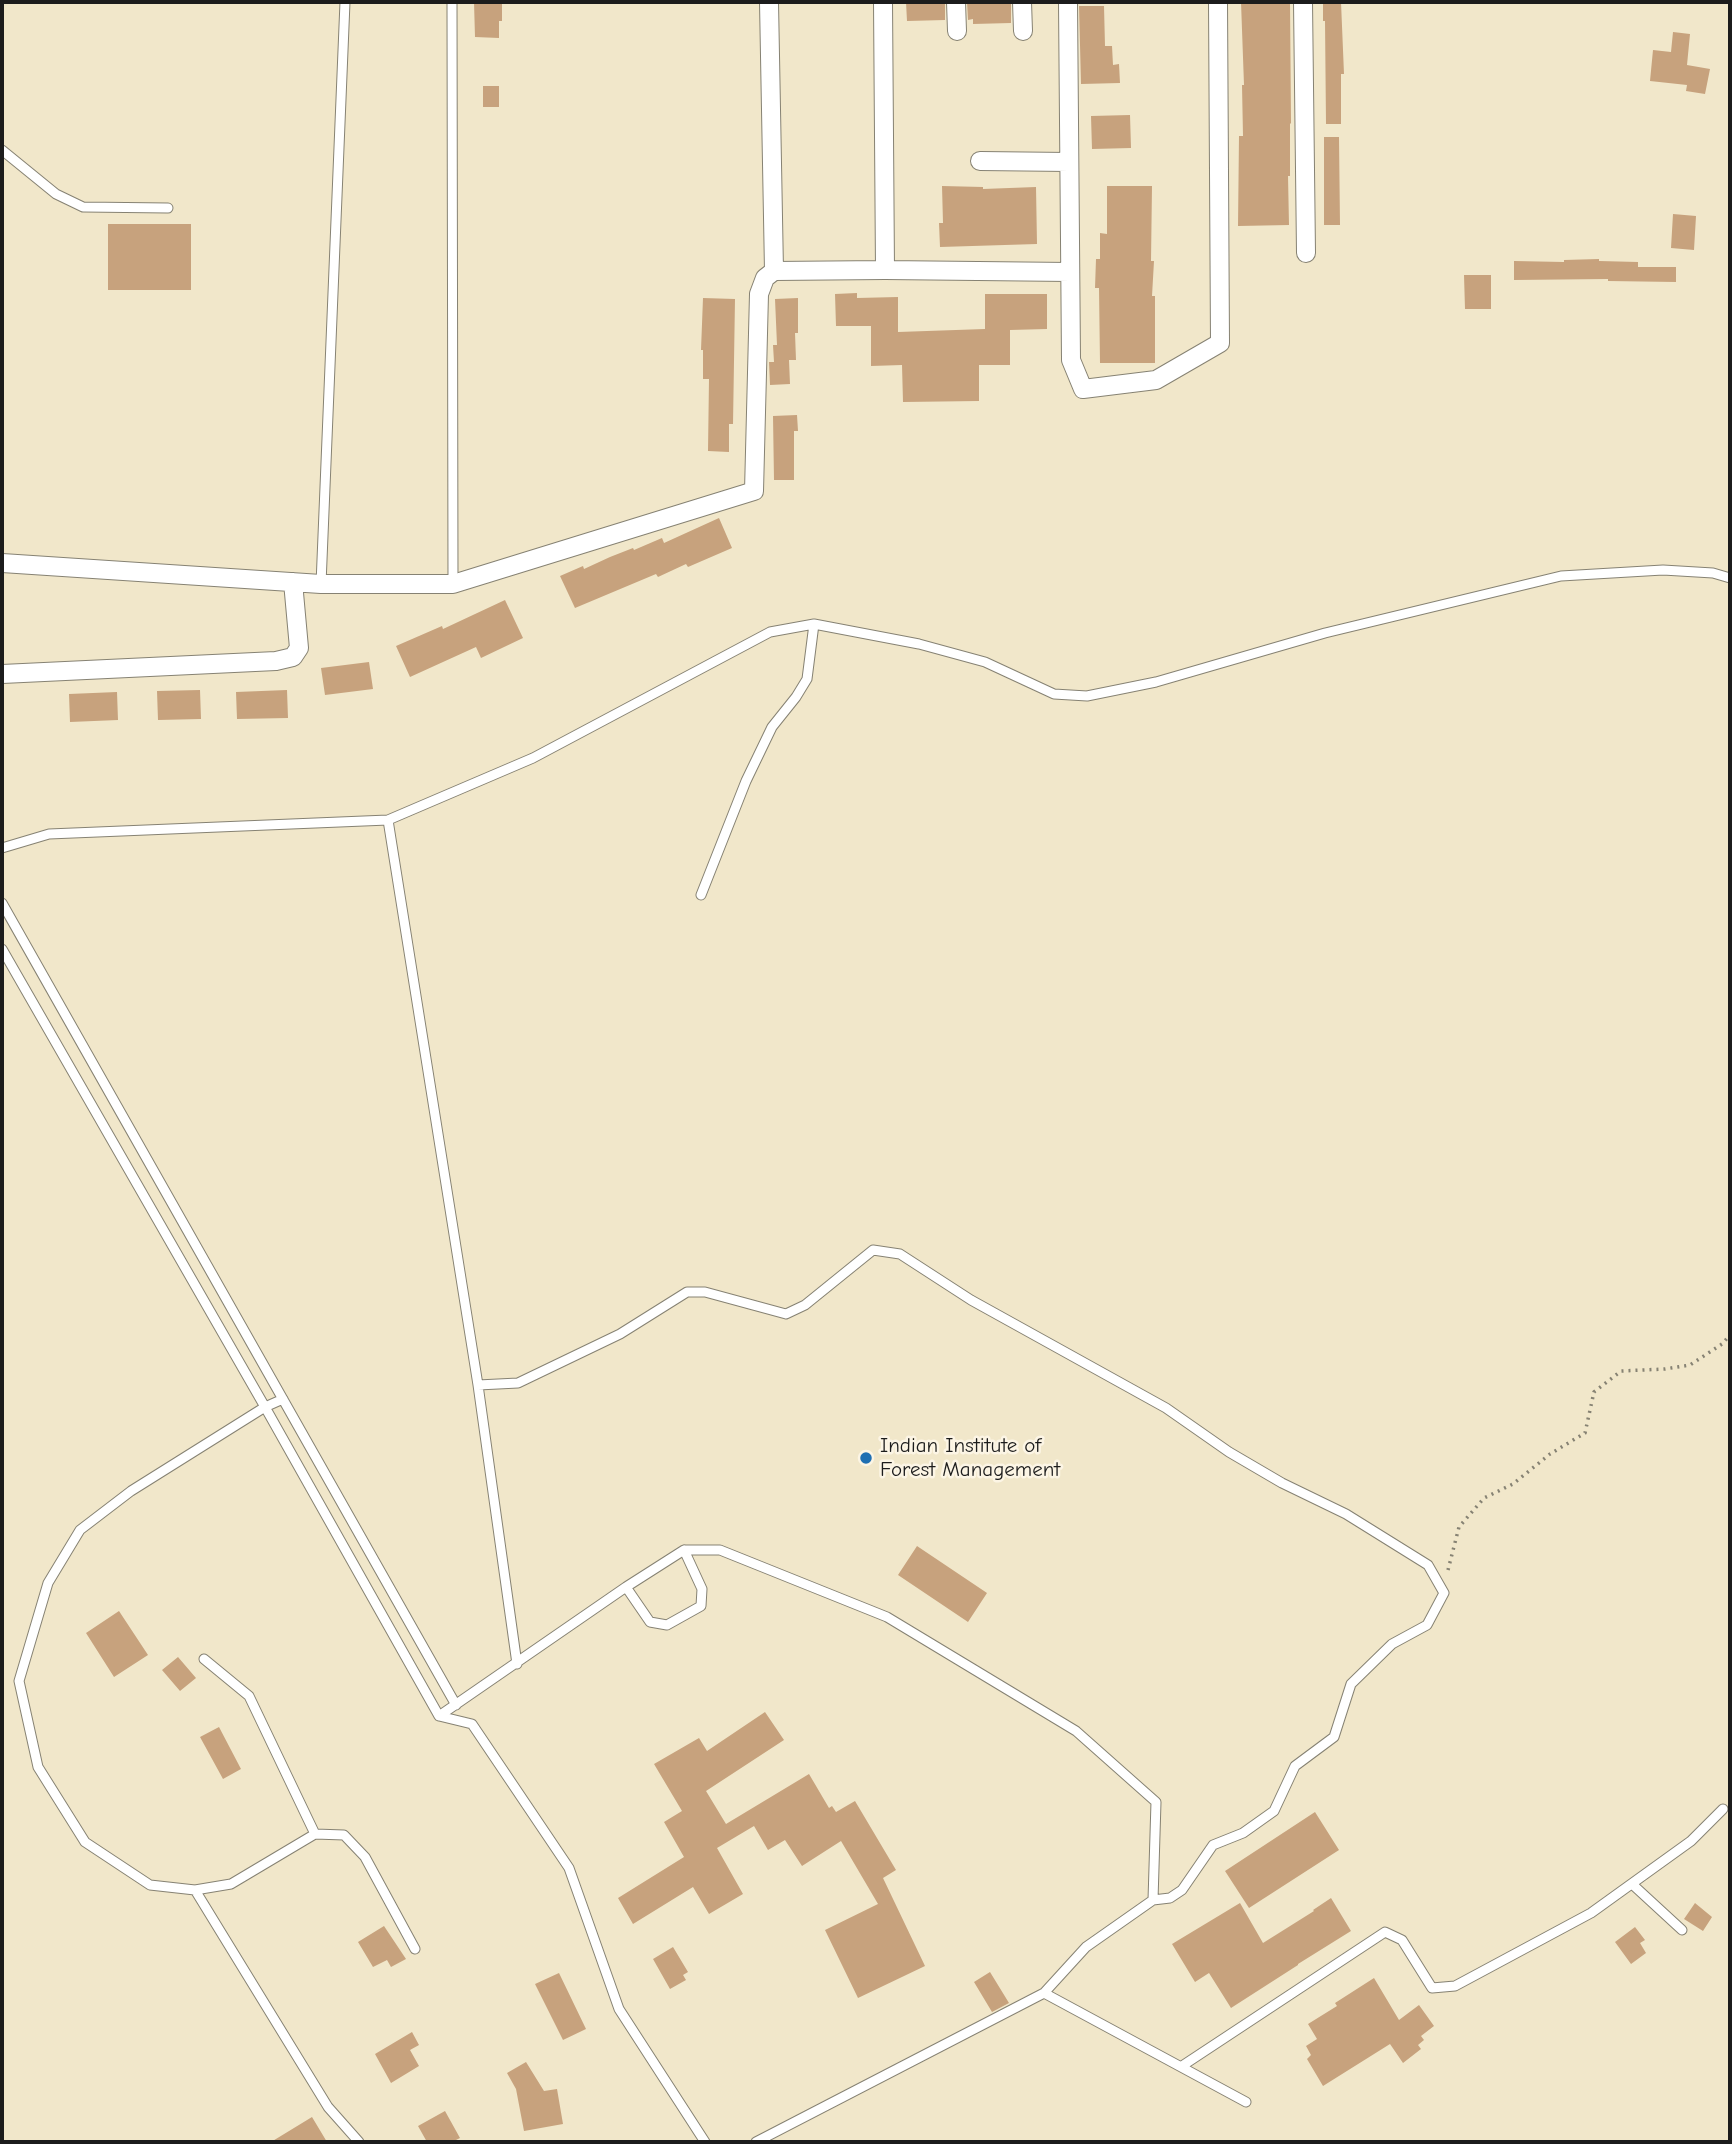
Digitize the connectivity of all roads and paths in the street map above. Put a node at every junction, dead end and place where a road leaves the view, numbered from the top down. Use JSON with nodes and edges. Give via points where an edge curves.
{"nodes":[{"id":1,"x":345,"y":2,"type":"edge"},
{"id":2,"x":452,"y":2,"type":"edge"},
{"id":3,"x":769,"y":2,"type":"edge"},
{"id":4,"x":883,"y":2,"type":"edge"},
{"id":5,"x":956,"y":2,"type":"edge"},
{"id":6,"x":1022,"y":2,"type":"edge"},
{"id":7,"x":1068,"y":2,"type":"edge"},
{"id":8,"x":1219,"y":2,"type":"edge"},
{"id":9,"x":1303,"y":2,"type":"edge"},
{"id":10,"x":957,"y":31,"type":"dead end"},
{"id":11,"x":1023,"y":31,"type":"dead end"},
{"id":12,"x":2,"y":150,"type":"edge"},
{"id":13,"x":979,"y":162,"type":"dead end"},
{"id":14,"x":1069,"y":162,"type":"junction"},
{"id":15,"x":168,"y":208,"type":"dead end"},
{"id":16,"x":1306,"y":253,"type":"dead end"},
{"id":17,"x":885,"y":270,"type":"junction"},
{"id":18,"x":774,"y":271,"type":"junction"},
{"id":19,"x":1070,"y":272,"type":"junction"},
{"id":20,"x":2,"y":563,"type":"edge"},
{"id":21,"x":1730,"y":578,"type":"edge"},
{"id":22,"x":293,"y":582,"type":"junction"},
{"id":23,"x":321,"y":584,"type":"junction"},
{"id":24,"x":453,"y":584,"type":"junction"},
{"id":25,"x":814,"y":624,"type":"junction"},
{"id":26,"x":2,"y":674,"type":"edge"},
{"id":27,"x":388,"y":821,"type":"junction"},
{"id":28,"x":2,"y":848,"type":"edge"},
{"id":29,"x":701,"y":895,"type":"dead end"},
{"id":30,"x":2,"y":903,"type":"edge"},
{"id":31,"x":2,"y":949,"type":"edge"},
{"id":32,"x":1730,"y":1335,"type":"edge"},
{"id":33,"x":478,"y":1385,"type":"junction"},
{"id":34,"x":282,"y":1399,"type":"junction"},
{"id":35,"x":265,"y":1407,"type":"junction"},
{"id":36,"x":684,"y":1550,"type":"junction"},
{"id":37,"x":626,"y":1587,"type":"junction"},
{"id":38,"x":1444,"y":1593,"type":"junction"},
{"id":39,"x":204,"y":1659,"type":"dead end"},
{"id":40,"x":517,"y":1664,"type":"junction"},
{"id":41,"x":456,"y":1705,"type":"junction"},
{"id":42,"x":439,"y":1716,"type":"junction"},
{"id":43,"x":1723,"y":1810,"type":"dead end"},
{"id":44,"x":315,"y":1835,"type":"junction"},
{"id":45,"x":1632,"y":1884,"type":"junction"},
{"id":46,"x":195,"y":1890,"type":"junction"},
{"id":47,"x":1153,"y":1900,"type":"junction"},
{"id":48,"x":1682,"y":1930,"type":"dead end"},
{"id":49,"x":415,"y":1949,"type":"dead end"},
{"id":50,"x":1044,"y":1993,"type":"junction"},
{"id":51,"x":1182,"y":2066,"type":"junction"},
{"id":52,"x":1246,"y":2102,"type":"dead end"},
{"id":53,"x":359,"y":2142,"type":"edge"},
{"id":54,"x":705,"y":2142,"type":"edge"},
{"id":55,"x":756,"y":2142,"type":"edge"}],
"edges":[{"from":1,"to":23,"type":"lane"},
{"from":2,"to":24,"type":"lane"},
{"from":3,"to":18,"type":"street"},
{"from":4,"to":17,"type":"street"},
{"from":5,"to":10,"type":"street"},
{"from":6,"to":11,"type":"street"},
{"from":7,"to":14,"type":"street"},
{"from":8,"to":19,"type":"street","via":[[1220,344],[1156,380],[1083,389],[1071,360]]},
{"from":9,"to":16,"type":"street"},
{"from":12,"to":15,"type":"lane","via":[[56,194],[83,207]]},
{"from":13,"to":14,"type":"street"},
{"from":14,"to":19,"type":"street"},
{"from":17,"to":18,"type":"street"},
{"from":17,"to":19,"type":"street"},
{"from":18,"to":24,"type":"street","via":[[765,278],[759,294],[754,491]]},
{"from":20,"to":22,"type":"street"},
{"from":21,"to":25,"type":"lane","via":[[1663,570],[1561,576],[1087,696],[1054,694],[985,662],[919,643]]},
{"from":22,"to":23,"type":"street"},
{"from":22,"to":26,"type":"street","via":[[299,648],[293,657]]},
{"from":23,"to":24,"type":"street"},
{"from":25,"to":27,"type":"lane","via":[[770,632],[533,758]]},
{"from":25,"to":29,"type":"lane","via":[[807,679],[772,727]]},
{"from":27,"to":28,"type":"lane","via":[[49,834]]},
{"from":27,"to":33,"type":"lane"},
{"from":30,"to":34,"type":"lane"},
{"from":31,"to":35,"type":"lane"},
{"from":32,"to":38,"type":"path","via":[[1690,1365],[1621,1371],[1594,1392],[1585,1433],[1513,1484],[1484,1498],[1458,1527]]},
{"from":33,"to":38,"type":"lane","via":[[518,1384],[620,1334],[687,1292],[705,1292],[786,1314],[805,1306],[873,1250],[900,1254],[971,1300],[1166,1408],[1229,1452],[1428,1564]]},
{"from":33,"to":40,"type":"lane"},
{"from":34,"to":35,"type":"lane"},
{"from":34,"to":41,"type":"lane"},
{"from":35,"to":42,"type":"lane"},
{"from":35,"to":46,"type":"lane","via":[[131,1491],[80,1530],[48,1583],[19,1681],[38,1767],[85,1842],[150,1885]]},
{"from":36,"to":37,"type":"lane"},
{"from":36,"to":37,"type":"lane","via":[[702,1589],[701,1606],[667,1625],[650,1622]]},
{"from":36,"to":47,"type":"lane","via":[[720,1550],[887,1617],[1076,1731],[1156,1802]]},
{"from":37,"to":40,"type":"lane"},
{"from":38,"to":47,"type":"lane","via":[[1427,1625],[1392,1644],[1351,1685],[1334,1737],[1294,1766],[1274,1811],[1243,1833],[1213,1845],[1182,1890],[1170,1898]]},
{"from":39,"to":44,"type":"lane","via":[[249,1696]]},
{"from":40,"to":41,"type":"lane"},
{"from":41,"to":42,"type":"lane"},
{"from":42,"to":54,"type":"lane","via":[[471,1724],[569,1868],[619,2009]]},
{"from":43,"to":45,"type":"lane","via":[[1691,1841]]},
{"from":44,"to":46,"type":"lane","via":[[231,1884]]},
{"from":44,"to":49,"type":"lane","via":[[345,1835],[365,1857]]},
{"from":45,"to":48,"type":"lane"},
{"from":45,"to":51,"type":"lane","via":[[1591,1913],[1455,1986],[1432,1989],[1402,1940],[1385,1933]]},
{"from":46,"to":53,"type":"lane","via":[[328,2107]]},
{"from":47,"to":50,"type":"lane","via":[[1086,1947]]},
{"from":50,"to":51,"type":"lane"},
{"from":50,"to":55,"type":"lane"},
{"from":51,"to":52,"type":"lane"}]}
